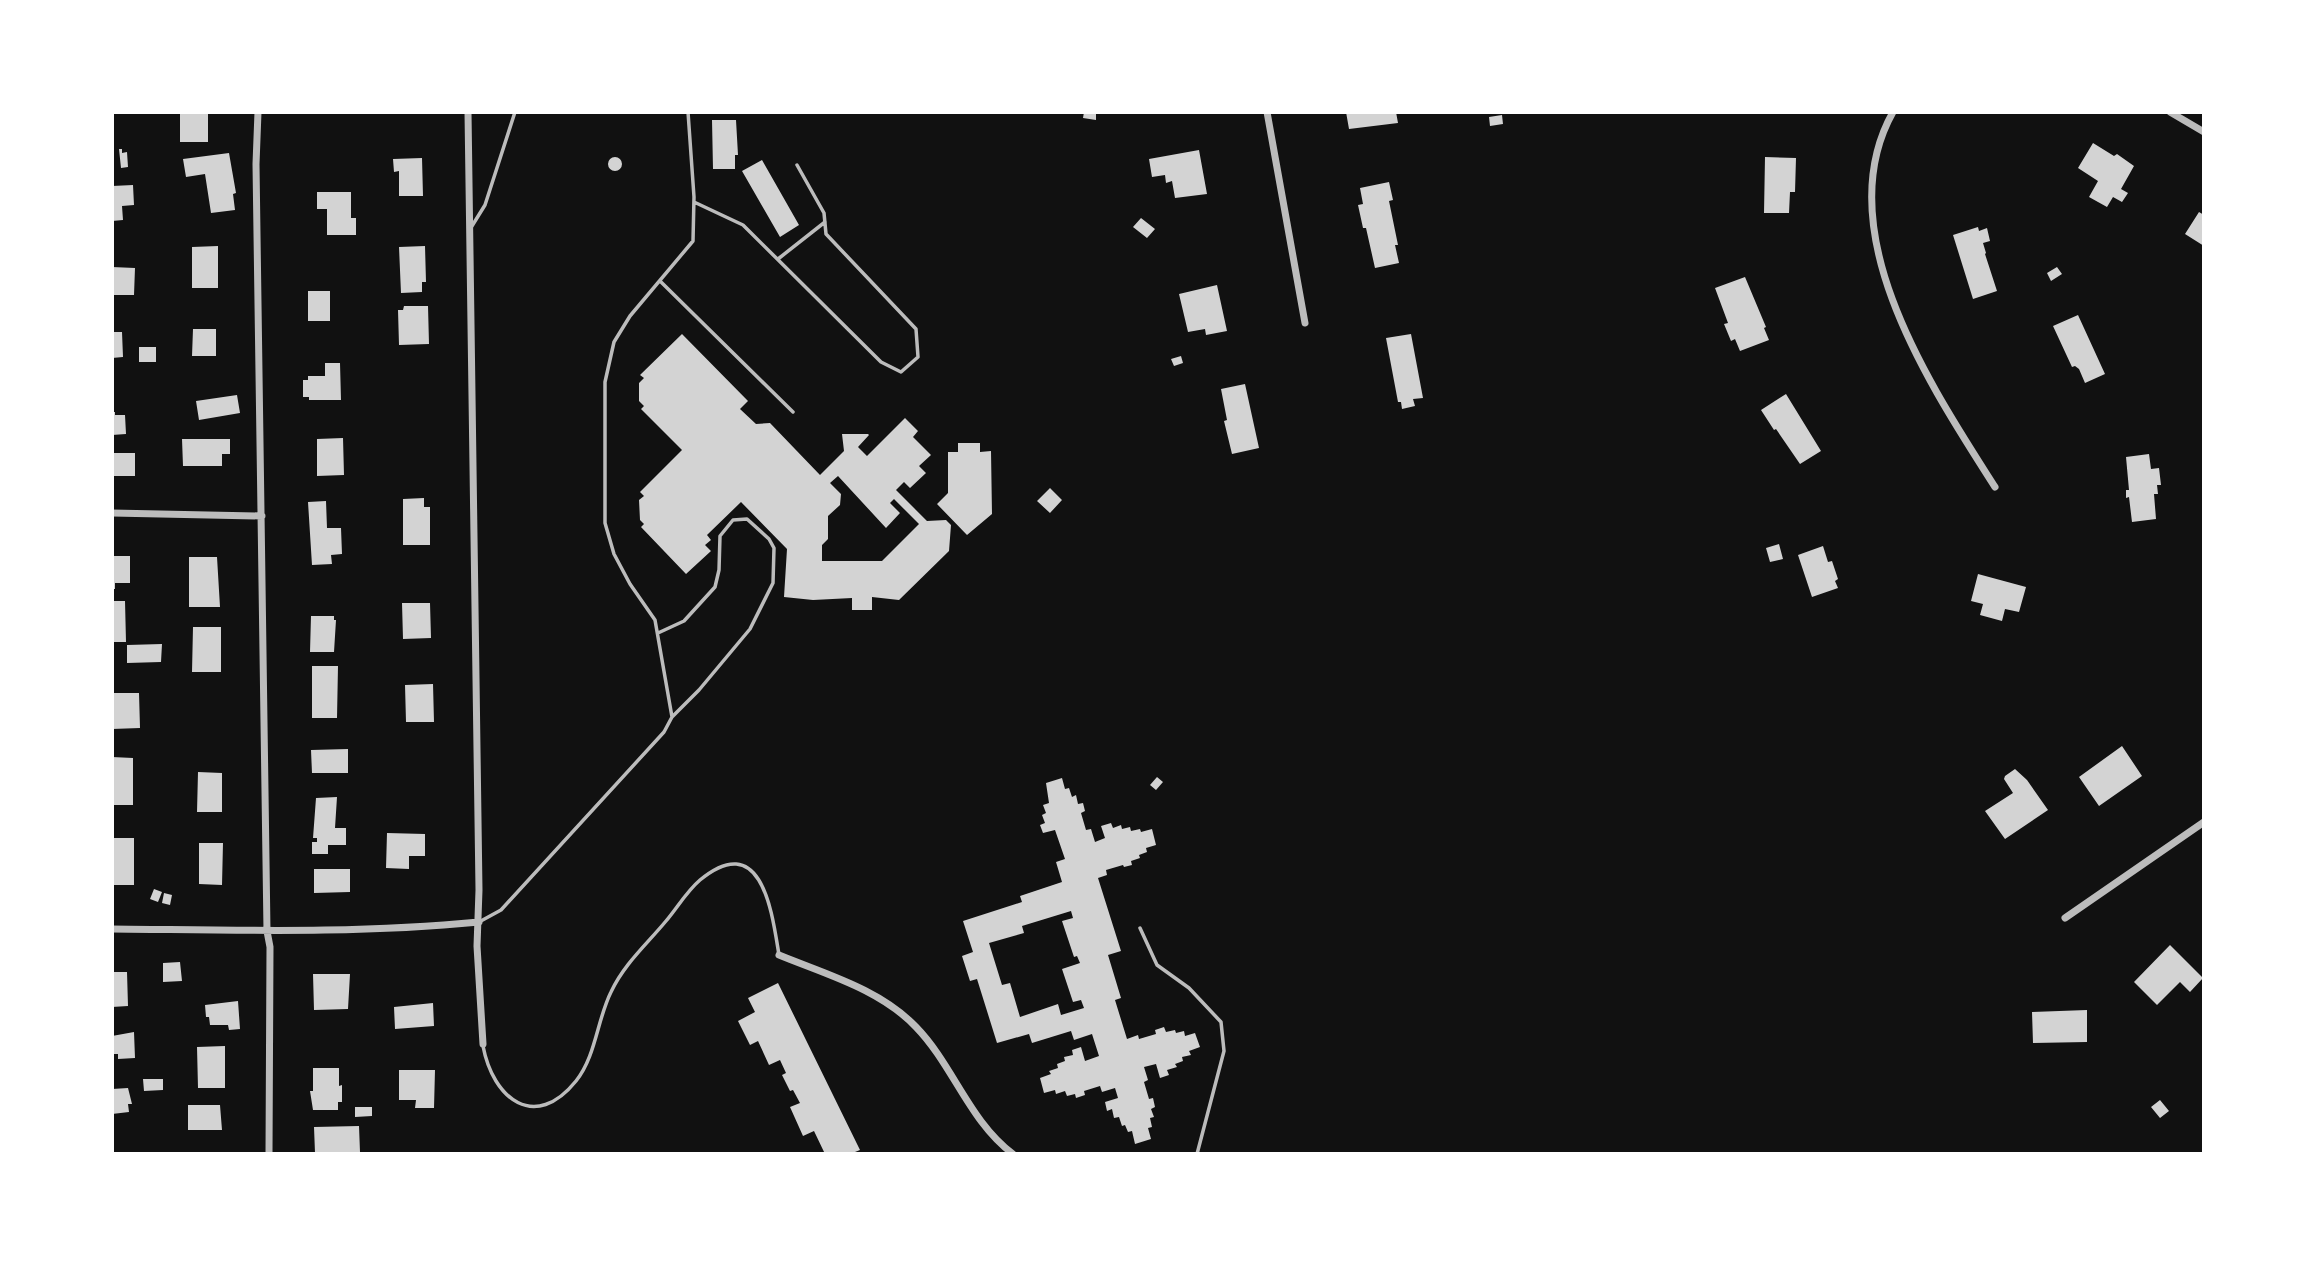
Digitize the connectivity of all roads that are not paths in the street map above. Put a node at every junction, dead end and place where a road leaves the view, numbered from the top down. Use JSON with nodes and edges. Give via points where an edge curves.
{"nodes":[{"id":1,"x":257,"y":112,"type":"edge"},
{"id":2,"x":468,"y":112,"type":"edge"},
{"id":3,"x":515,"y":112,"type":"edge"},
{"id":4,"x":688,"y":112,"type":"edge"},
{"id":5,"x":1267,"y":112,"type":"edge"},
{"id":6,"x":1893,"y":112,"type":"edge"},
{"id":7,"x":2170,"y":112,"type":"edge"},
{"id":8,"x":2204,"y":132,"type":"edge"},
{"id":9,"x":797,"y":165,"type":"dead end"},
{"id":10,"x":694,"y":202,"type":"junction"},
{"id":11,"x":825,"y":222,"type":"junction"},
{"id":12,"x":469,"y":231,"type":"junction"},
{"id":13,"x":778,"y":259,"type":"junction"},
{"id":14,"x":660,"y":281,"type":"junction"},
{"id":15,"x":1306,"y":323,"type":"dead end"},
{"id":16,"x":793,"y":412,"type":"dead end"},
{"id":17,"x":1995,"y":487,"type":"dead end"},
{"id":18,"x":112,"y":513,"type":"edge"},
{"id":19,"x":262,"y":516,"type":"junction"},
{"id":20,"x":658,"y":633,"type":"junction"},
{"id":21,"x":672,"y":717,"type":"junction"},
{"id":22,"x":2204,"y":822,"type":"edge"},
{"id":23,"x":2065,"y":918,"type":"dead end"},
{"id":24,"x":479,"y":922,"type":"junction"},
{"id":25,"x":1140,"y":928,"type":"dead end"},
{"id":26,"x":112,"y":929,"type":"edge"},
{"id":27,"x":267,"y":931,"type":"junction"},
{"id":28,"x":779,"y":955,"type":"joint"},
{"id":29,"x":483,"y":1044,"type":"joint"},
{"id":30,"x":270,"y":1154,"type":"edge"},
{"id":31,"x":1013,"y":1154,"type":"edge"},
{"id":32,"x":1197,"y":1154,"type":"edge"}],
"edges":[{"from":1,"to":19,"type":"street"},
{"from":2,"to":12,"type":"street"},
{"from":3,"to":12,"type":"lane","via":[[485,205]]},
{"from":4,"to":10,"type":"lane"},
{"from":5,"to":15,"type":"street"},
{"from":6,"to":17,"type":"street","via":[[1875,151],[1872,175],[1881,266],[1895,309],[1944,406]]},
{"from":7,"to":8,"type":"street"},
{"from":9,"to":11,"type":"lane"},
{"from":10,"to":13,"type":"lane","via":[[743,225]]},
{"from":10,"to":14,"type":"lane","via":[[693,241]]},
{"from":11,"to":13,"type":"lane"},
{"from":11,"to":13,"type":"lane","via":[[826,234],[916,329],[918,357],[901,372],[881,362]]},
{"from":12,"to":24,"type":"street"},
{"from":14,"to":16,"type":"lane"},
{"from":14,"to":20,"type":"lane","via":[[614,342],[605,382],[606,523],[614,554],[655,620]]},
{"from":18,"to":19,"type":"street"},
{"from":19,"to":27,"type":"street"},
{"from":20,"to":21,"type":"lane"},
{"from":20,"to":21,"type":"lane","via":[[684,621],[715,587],[720,536],[733,520],[747,519],[769,539],[774,548],[773,583],[750,629]]},
{"from":21,"to":24,"type":"lane","via":[[664,732],[501,910]]},
{"from":22,"to":23,"type":"street"},
{"from":24,"to":27,"type":"street"},
{"from":24,"to":29,"type":"street"},
{"from":25,"to":32,"type":"lane","via":[[1157,965],[1189,988],[1221,1022],[1224,1051]]},
{"from":26,"to":27,"type":"street"},
{"from":27,"to":30,"type":"street"},
{"from":28,"to":29,"type":"lane","via":[[768,896],[758,876],[744,865],[727,863],[698,881],[630,961],[611,990],[588,1059],[576,1081],[559,1097],[543,1107],[513,1102],[491,1072]]},
{"from":28,"to":31,"type":"street","via":[[891,1005],[915,1026],[985,1127]]}]}
